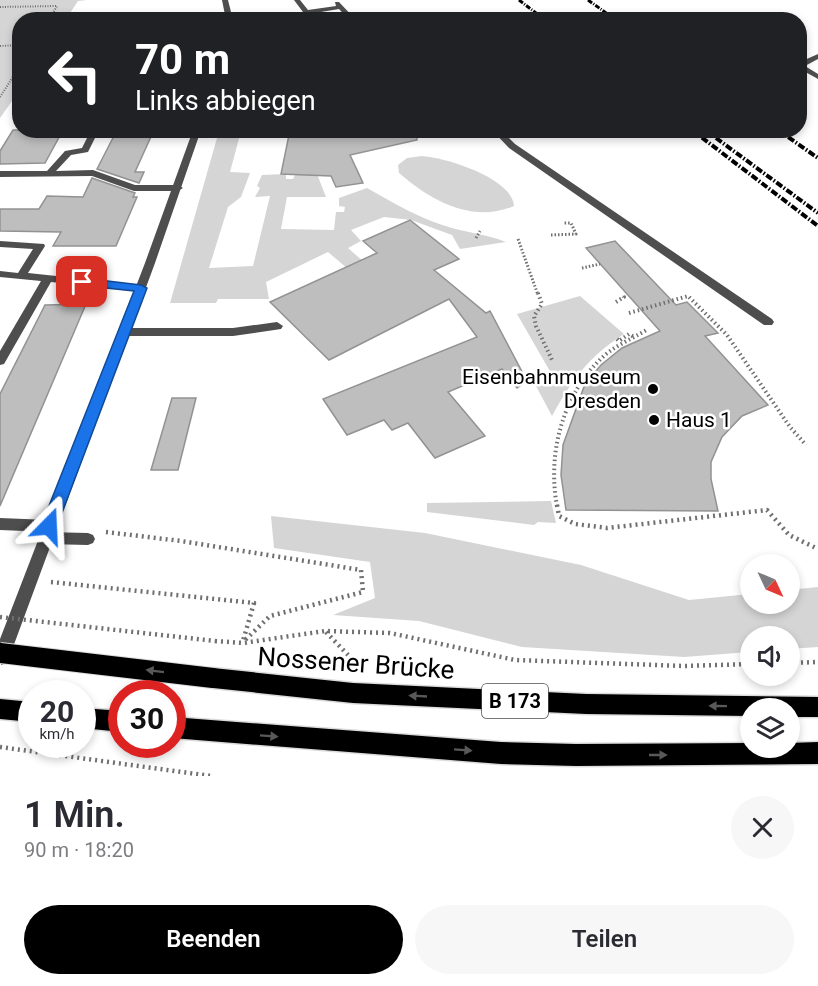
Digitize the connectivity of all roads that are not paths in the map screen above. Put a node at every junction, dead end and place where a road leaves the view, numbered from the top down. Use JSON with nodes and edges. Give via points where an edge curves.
{"nodes":[{"id":1,"x":335,"y":0,"type":"edge"},
{"id":2,"x":341,"y":7,"type":"junction"},
{"id":3,"x":321,"y":12,"type":"edge"},
{"id":4,"x":346,"y":12,"type":"edge"},
{"id":5,"x":91,"y":138,"type":"edge"},
{"id":6,"x":194,"y":138,"type":"edge"},
{"id":7,"x":504,"y":138,"type":"edge"},
{"id":8,"x":0,"y":174,"type":"edge"},
{"id":9,"x":50,"y":174,"type":"junction"},
{"id":10,"x":178,"y":188,"type":"junction"},
{"id":11,"x":0,"y":244,"type":"edge"},
{"id":12,"x":0,"y":274,"type":"edge"},
{"id":13,"x":21,"y":276,"type":"junction"},
{"id":14,"x":48,"y":279,"type":"junction"},
{"id":15,"x":141,"y":288,"type":"junction"},
{"id":16,"x":768,"y":322,"type":"dead end"},
{"id":17,"x":277,"y":326,"type":"dead end"},
{"id":18,"x":125,"y":332,"type":"junction"},
{"id":19,"x":0,"y":361,"type":"edge"},
{"id":20,"x":0,"y":524,"type":"edge"},
{"id":21,"x":47,"y":532,"type":"junction"},
{"id":22,"x":88,"y":539,"type":"dead end"},
{"id":23,"x":0,"y":653,"type":"edge"},
{"id":24,"x":0,"y":661,"type":"edge"},
{"id":25,"x":818,"y":707,"type":"edge"},
{"id":26,"x":0,"y":709,"type":"edge"},
{"id":27,"x":18,"y":711,"type":"edge"},
{"id":28,"x":186,"y":728,"type":"edge"},
{"id":29,"x":818,"y":753,"type":"edge"}],
"edges":[{"from":1,"to":2,"type":"street"},
{"from":2,"to":3,"type":"street"},
{"from":2,"to":4,"type":"street"},
{"from":5,"to":9,"type":"street","via":[[85,150],[68,153]]},
{"from":6,"to":10,"type":"street"},
{"from":7,"to":16,"type":"street"},
{"from":8,"to":9,"type":"street"},
{"from":9,"to":10,"type":"street","via":[[93,173],[134,188]]},
{"from":10,"to":15,"type":"street"},
{"from":11,"to":13,"type":"street","via":[[39,246]]},
{"from":12,"to":13,"type":"street"},
{"from":13,"to":14,"type":"street"},
{"from":14,"to":15,"type":"street"},
{"from":14,"to":19,"type":"street"},
{"from":15,"to":18,"type":"street"},
{"from":17,"to":18,"type":"street","via":[[233,332]]},
{"from":18,"to":21,"type":"street"},
{"from":20,"to":21,"type":"street"},
{"from":21,"to":22,"type":"street"},
{"from":21,"to":24,"type":"street"},
{"from":25,"to":23,"type":"main road","name":"Nossener Brücke","number":"B 173","one_way":true,"bridge":true,"via":[[586,704],[376,694]]},
{"from":26,"to":27,"type":"main road"},
{"from":28,"to":29,"type":"main road","one_way":true,"via":[[555,755]]}]}
